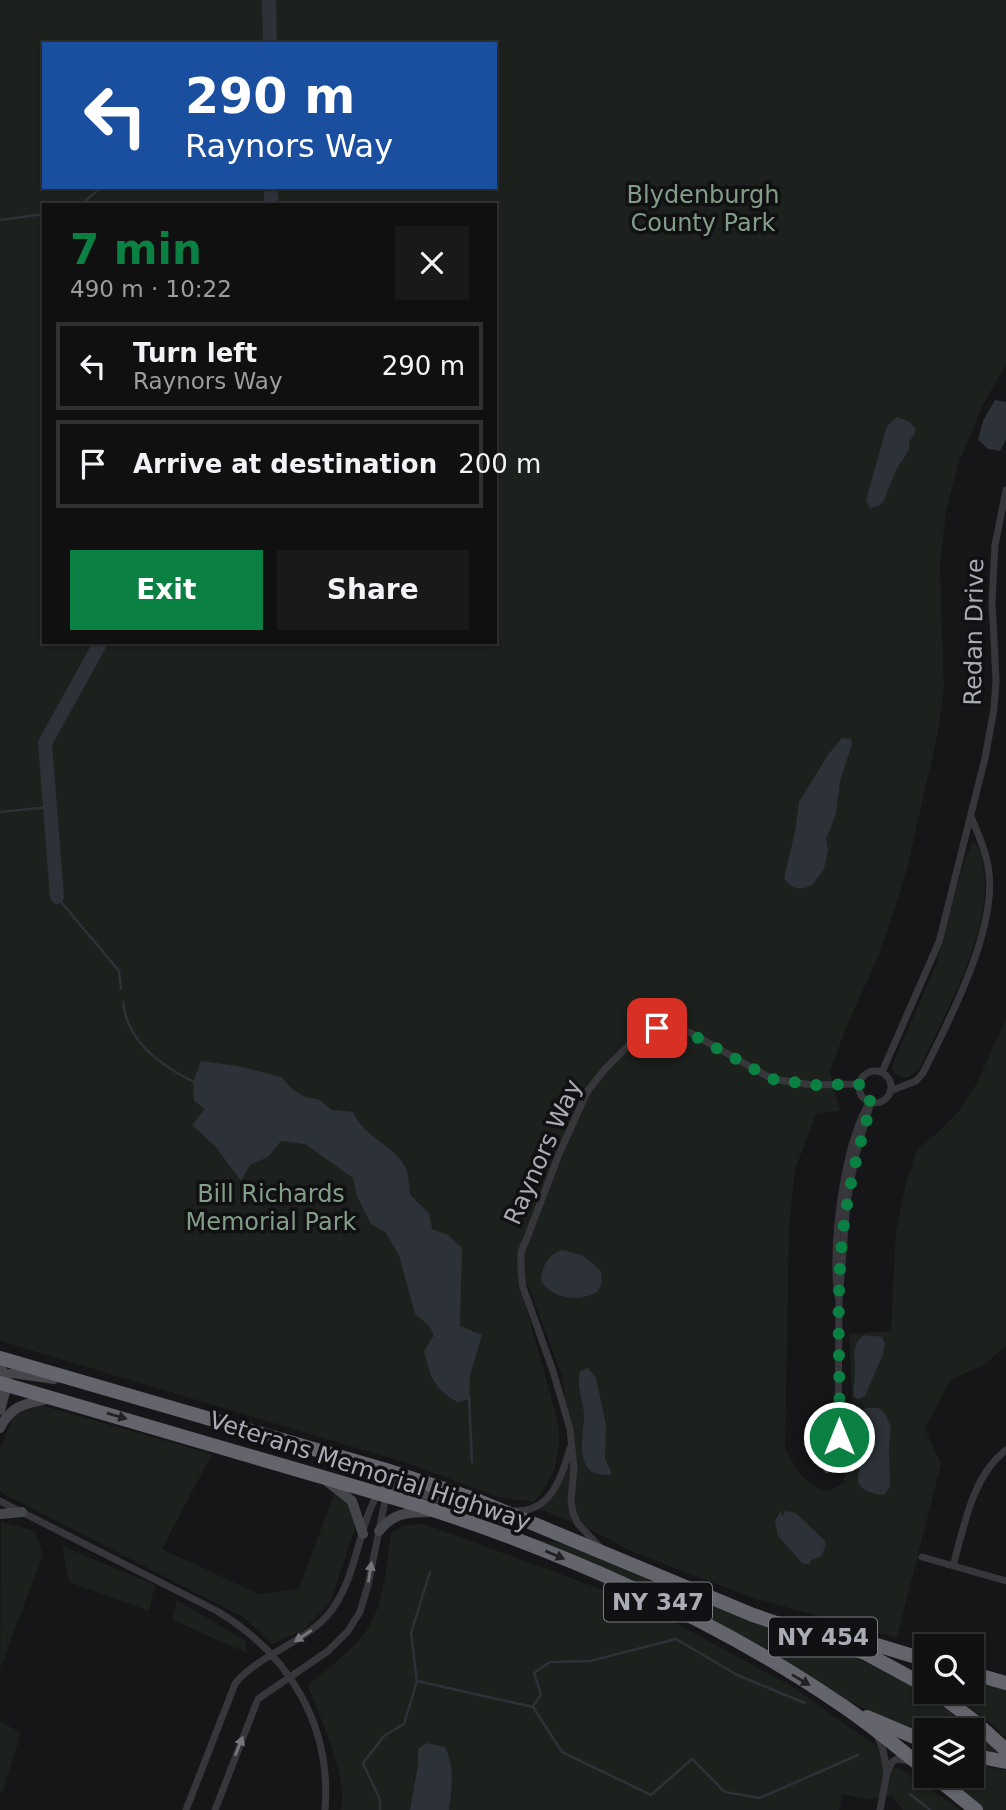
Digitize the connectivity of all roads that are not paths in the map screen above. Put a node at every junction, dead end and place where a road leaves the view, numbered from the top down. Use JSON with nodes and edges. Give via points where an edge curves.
{"nodes":[{"id":1,"x":1006,"y":490,"type":"edge"},
{"id":2,"x":971,"y":815,"type":"junction"},
{"id":3,"x":882,"y":1072,"type":"junction"},
{"id":4,"x":859,"y":1084,"type":"junction"},
{"id":5,"x":890,"y":1091,"type":"junction"},
{"id":6,"x":871,"y":1102,"type":"junction"},
{"id":7,"x":0,"y":1360,"type":"edge"},
{"id":8,"x":3,"y":1380,"type":"edge"},
{"id":9,"x":88,"y":1384,"type":"junction"},
{"id":10,"x":52,"y":1398,"type":"junction"},
{"id":11,"x":0,"y":1410,"type":"edge"},
{"id":12,"x":0,"y":1428,"type":"edge"},
{"id":13,"x":572,"y":1444,"type":"junction"},
{"id":14,"x":1006,"y":1450,"type":"edge"},
{"id":15,"x":369,"y":1465,"type":"junction"},
{"id":16,"x":827,"y":1470,"type":"dead end"},
{"id":17,"x":317,"y":1475,"type":"junction"},
{"id":18,"x":383,"y":1491,"type":"junction"},
{"id":19,"x":0,"y":1501,"type":"edge"},
{"id":20,"x":500,"y":1509,"type":"junction"},
{"id":21,"x":22,"y":1512,"type":"junction"},
{"id":22,"x":441,"y":1512,"type":"junction"},
{"id":23,"x":0,"y":1514,"type":"edge"},
{"id":24,"x":542,"y":1526,"type":"junction"},
{"id":25,"x":379,"y":1531,"type":"junction"},
{"id":26,"x":363,"y":1534,"type":"junction"},
{"id":27,"x":606,"y":1553,"type":"junction"},
{"id":28,"x":922,"y":1557,"type":"dead end"},
{"id":29,"x":953,"y":1566,"type":"junction"},
{"id":30,"x":1006,"y":1581,"type":"edge"},
{"id":31,"x":716,"y":1598,"type":"junction"},
{"id":32,"x":273,"y":1655,"type":"junction"},
{"id":33,"x":914,"y":1656,"type":"edge"},
{"id":34,"x":291,"y":1677,"type":"junction"},
{"id":35,"x":984,"y":1677,"type":"edge"},
{"id":36,"x":914,"y":1680,"type":"edge"},
{"id":37,"x":1006,"y":1683,"type":"edge"},
{"id":38,"x":838,"y":1702,"type":"junction"},
{"id":39,"x":952,"y":1704,"type":"edge"},
{"id":40,"x":874,"y":1730,"type":"junction"},
{"id":41,"x":914,"y":1737,"type":"edge"},
{"id":42,"x":1006,"y":1750,"type":"edge"},
{"id":43,"x":984,"y":1758,"type":"edge"},
{"id":44,"x":914,"y":1761,"type":"edge"},
{"id":45,"x":1006,"y":1762,"type":"edge"},
{"id":46,"x":914,"y":1764,"type":"edge"},
{"id":47,"x":887,"y":1773,"type":"junction"},
{"id":48,"x":949,"y":1788,"type":"edge"},
{"id":49,"x":186,"y":1810,"type":"edge"},
{"id":50,"x":215,"y":1810,"type":"edge"},
{"id":51,"x":325,"y":1810,"type":"edge"},
{"id":52,"x":880,"y":1810,"type":"edge"},
{"id":53,"x":976,"y":1810,"type":"edge"}],
"edges":[{"from":1,"to":2,"type":"street","name":"Redan Drive","via":[[993,560],[994,709]]},
{"from":2,"to":3,"type":"street","name":"Redan Drive","via":[[939,942]]},
{"from":2,"to":5,"type":"street","via":[[990,876],[982,933],[923,1073],[916,1081]]},
{"from":3,"to":4,"type":"street","via":[[867,1073]]},
{"from":3,"to":5,"type":"street"},
{"from":4,"to":6,"type":"street","via":[[860,1094]]},
{"from":4,"to":13,"type":"street","name":"Raynors Way","via":[[813,1085],[772,1079],[672,1027],[638,1036],[596,1080],[575,1116],[521,1252],[523,1287],[554,1371]]},
{"from":5,"to":6,"type":"street","via":[[885,1099]]},
{"from":6,"to":16,"type":"street","via":[[860,1121],[840,1234],[836,1275],[838,1447]]},
{"from":7,"to":8,"type":"street"},
{"from":7,"to":9,"type":"highway","name":"Veterans Memorial Highway","number":"NY 347"},
{"from":8,"to":9,"type":"street","via":[[19,1374]]},
{"from":8,"to":10,"type":"highway","name":"Veterans Memorial Highway","number":"NY 347"},
{"from":8,"to":11,"type":"street"},
{"from":9,"to":15,"type":"highway","name":"Veterans Memorial Highway","number":"NY 347"},
{"from":10,"to":12,"type":"street","via":[[20,1405]]},
{"from":10,"to":17,"type":"highway","name":"Veterans Memorial Highway","number":"NY 347","one_way":true},
{"from":13,"to":20,"type":"street","via":[[548,1498],[528,1510]]},
{"from":13,"to":27,"type":"street","name":"Raynors Way","via":[[573,1513],[581,1529]]},
{"from":14,"to":29,"type":"street","via":[[976,1491]]},
{"from":15,"to":18,"type":"street","via":[[381,1475]]},
{"from":15,"to":20,"type":"highway","name":"Veterans Memorial Highway","number":"NY 347"},
{"from":17,"to":18,"type":"highway","name":"Veterans Memorial Highway","number":"NY 347"},
{"from":17,"to":26,"type":"street","via":[[349,1497]]},
{"from":18,"to":22,"type":"highway","name":"Veterans Memorial Highway","number":"NY 347"},
{"from":18,"to":24,"type":"street","via":[[398,1485],[488,1515]]},
{"from":18,"to":25,"type":"street"},
{"from":18,"to":26,"type":"street"},
{"from":19,"to":21,"type":"street"},
{"from":20,"to":24,"type":"highway","name":"Veterans Memorial Highway","number":"NY 347"},
{"from":21,"to":23,"type":"street"},
{"from":21,"to":32,"type":"street","via":[[217,1611]]},
{"from":22,"to":25,"type":"street","via":[[401,1513]]},
{"from":22,"to":38,"type":"highway","name":"Veterans Memorial Highway","number":"NY 347","one_way":true,"via":[[665,1605],[735,1640]]},
{"from":24,"to":27,"type":"highway","name":"Veterans Memorial Highway","number":"NY 347"},
{"from":34,"to":25,"type":"street","one_way":true,"via":[[348,1632],[360,1612]]},
{"from":26,"to":32,"type":"street","one_way":true,"via":[[346,1585],[332,1610],[310,1632]]},
{"from":27,"to":31,"type":"highway","name":"Veterans Memorial Highway","number":"NY 347"},
{"from":28,"to":29,"type":"street"},
{"from":29,"to":30,"type":"street"},
{"from":31,"to":33,"type":"highway","number":"NY 347"},
{"from":31,"to":36,"type":"highway","name":"Veterans Memorial Highway","number":"NY 454","via":[[865,1653]]},
{"from":32,"to":34,"type":"street"},
{"from":32,"to":49,"type":"street","via":[[235,1684]]},
{"from":50,"to":34,"type":"street","one_way":true,"via":[[258,1699]]},
{"from":34,"to":51,"type":"street","via":[[318,1738],[326,1778]]},
{"from":35,"to":37,"type":"highway"},
{"from":38,"to":40,"type":"highway","name":"Veterans Memorial Highway"},
{"from":38,"to":41,"type":"highway","number":"NY 347"},
{"from":39,"to":42,"type":"highway"},
{"from":40,"to":44,"type":"highway","name":"Veterans Memorial Highway"},
{"from":40,"to":47,"type":"street"},
{"from":43,"to":45,"type":"highway"},
{"from":46,"to":47,"type":"street","via":[[897,1759]]},
{"from":47,"to":52,"type":"street"},
{"from":48,"to":53,"type":"highway"}]}
